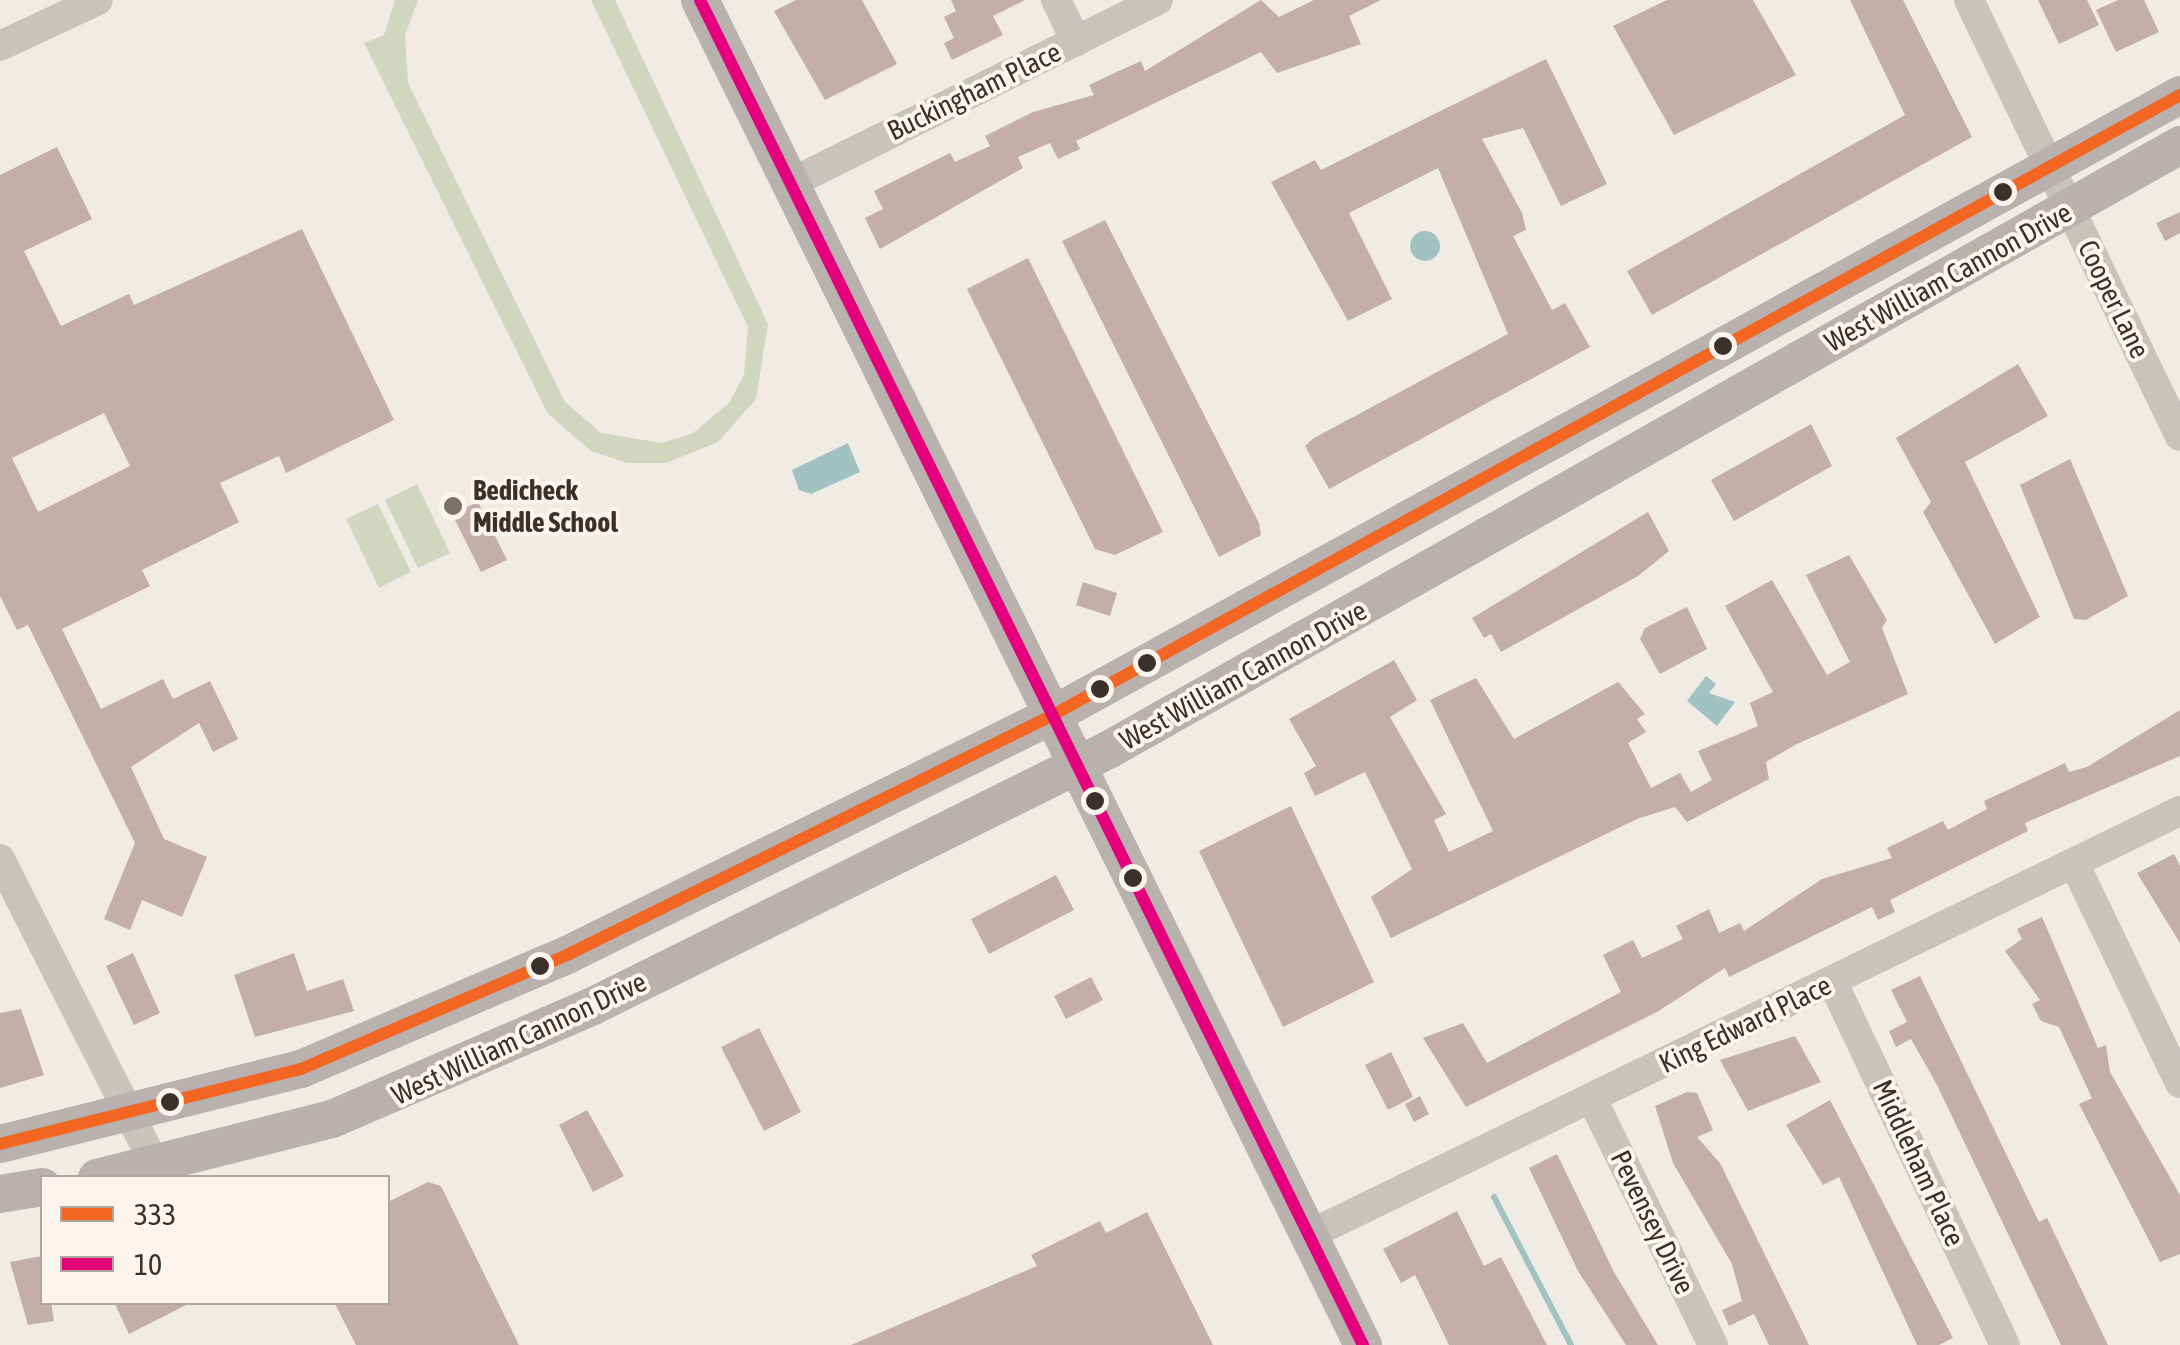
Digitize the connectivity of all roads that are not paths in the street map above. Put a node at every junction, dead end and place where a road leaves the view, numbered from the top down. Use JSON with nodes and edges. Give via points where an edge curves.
{"nodes":[{"id":1,"x":98,"y":0,"type":"edge"},
{"id":2,"x":700,"y":0,"type":"edge"},
{"id":3,"x":1056,"y":0,"type":"edge"},
{"id":4,"x":1158,"y":0,"type":"edge"},
{"id":5,"x":1970,"y":0,"type":"edge"},
{"id":6,"x":1076,"y":40,"type":"junction"},
{"id":7,"x":0,"y":46,"type":"edge"},
{"id":8,"x":2180,"y":95,"type":"edge"},
{"id":9,"x":2180,"y":145,"type":"edge"},
{"id":10,"x":2051,"y":168,"type":"junction"},
{"id":11,"x":790,"y":184,"type":"junction"},
{"id":12,"x":2070,"y":208,"type":"junction"},
{"id":13,"x":1651,"y":389,"type":"junction"},
{"id":14,"x":2180,"y":436,"type":"edge"},
{"id":15,"x":1657,"y":441,"type":"junction"},
{"id":16,"x":1051,"y":716,"type":"junction"},
{"id":17,"x":1077,"y":766,"type":"junction"},
{"id":18,"x":2180,"y":811,"type":"edge"},
{"id":19,"x":0,"y":859,"type":"edge"},
{"id":20,"x":2074,"y":863,"type":"junction"},
{"id":21,"x":1832,"y":981,"type":"junction"},
{"id":22,"x":2180,"y":1084,"type":"edge"},
{"id":23,"x":1592,"y":1099,"type":"junction"},
{"id":24,"x":131,"y":1118,"type":"junction"},
{"id":25,"x":0,"y":1144,"type":"edge"},
{"id":26,"x":156,"y":1166,"type":"junction"},
{"id":27,"x":112,"y":1175,"type":"edge"},
{"id":28,"x":40,"y":1187,"type":"edge"},
{"id":29,"x":0,"y":1194,"type":"edge"},
{"id":30,"x":1309,"y":1235,"type":"junction"},
{"id":31,"x":1363,"y":1345,"type":"edge"},
{"id":32,"x":1713,"y":1345,"type":"edge"},
{"id":33,"x":2005,"y":1345,"type":"edge"}],
"edges":[{"from":1,"to":7,"type":"street"},
{"from":2,"to":11,"type":"main road"},
{"from":3,"to":6,"type":"street"},
{"from":4,"to":6,"type":"street","name":"Buckingham Place"},
{"from":5,"to":10,"type":"street","name":"Cooper Lane"},
{"from":6,"to":11,"type":"street","name":"Buckingham Place"},
{"from":8,"to":10,"type":"main road","name":"West William Cannon Drive"},
{"from":9,"to":12,"type":"main road","name":"West William Cannon Drive"},
{"from":10,"to":12,"type":"street","name":"Cooper Lane"},
{"from":10,"to":13,"type":"main road","name":"West William Cannon Drive"},
{"from":11,"to":16,"type":"main road"},
{"from":12,"to":14,"type":"street","name":"Cooper Lane"},
{"from":12,"to":15,"type":"main road","name":"West William Cannon Drive"},
{"from":13,"to":15,"type":"main road"},
{"from":13,"to":16,"type":"main road","name":"West William Cannon Drive"},
{"from":15,"to":17,"type":"main road","name":"West William Cannon Drive"},
{"from":16,"to":17,"type":"main road"},
{"from":16,"to":24,"type":"main road","name":"West William Cannon Drive","via":[[401,1033]]},
{"from":17,"to":26,"type":"main road","name":"West William Cannon Drive","via":[[486,1057],[332,1118]]},
{"from":17,"to":30,"type":"main road"},
{"from":18,"to":20,"type":"street","name":"King Edward Place"},
{"from":19,"to":24,"type":"street"},
{"from":20,"to":21,"type":"street","name":"King Edward Place"},
{"from":20,"to":22,"type":"street"},
{"from":21,"to":23,"type":"street","name":"King Edward Place"},
{"from":21,"to":33,"type":"street","name":"Middleham Place"},
{"from":23,"to":30,"type":"street","name":"King Edward Place"},
{"from":23,"to":32,"type":"street","name":"Pevensey Drive"},
{"from":24,"to":25,"type":"main road","name":"West William Cannon Drive"},
{"from":24,"to":26,"type":"street"},
{"from":26,"to":27,"type":"main road","name":"West William Cannon Drive"},
{"from":28,"to":29,"type":"main road"},
{"from":30,"to":31,"type":"main road"}]}
